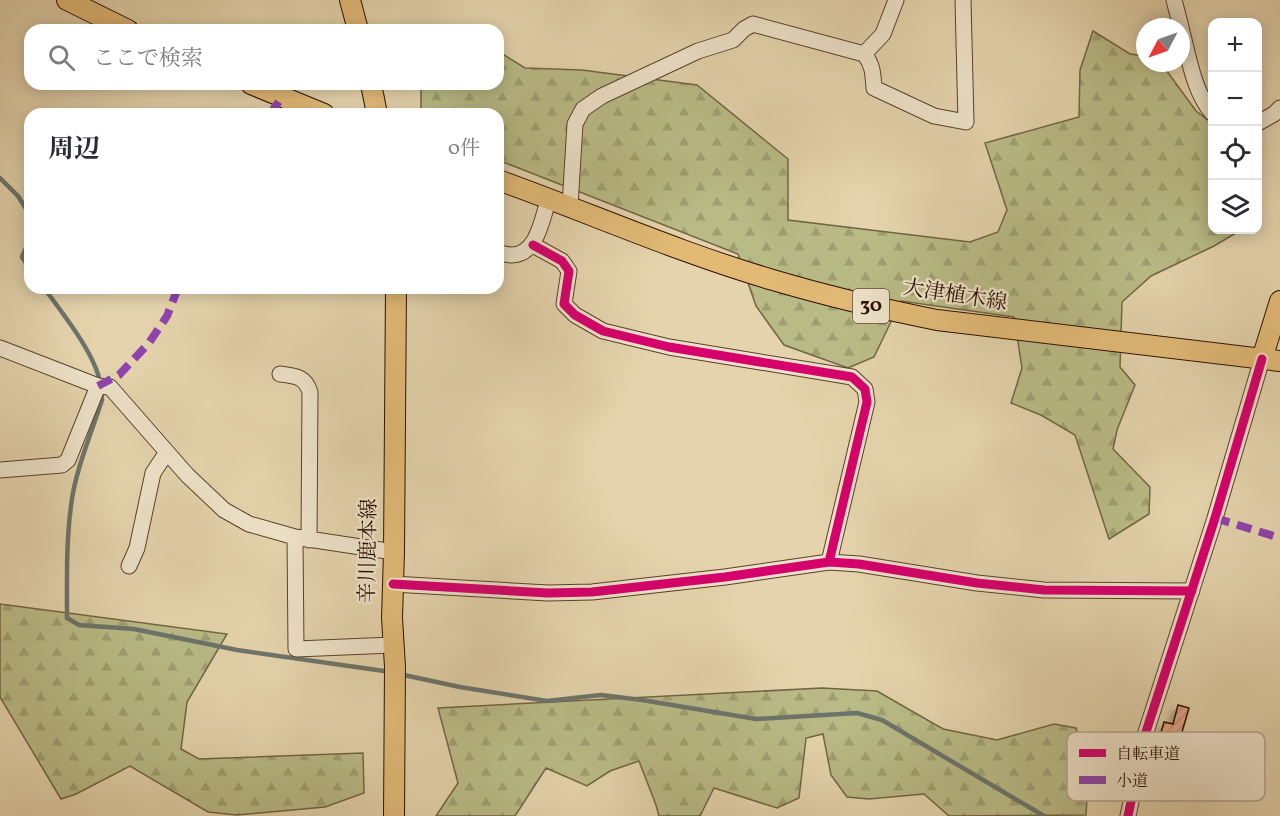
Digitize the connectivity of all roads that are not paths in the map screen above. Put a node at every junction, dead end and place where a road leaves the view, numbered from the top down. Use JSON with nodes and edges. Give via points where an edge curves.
{"nodes":[{"id":1,"x":67,"y":0,"type":"edge"},
{"id":2,"x":350,"y":0,"type":"edge"},
{"id":3,"x":897,"y":0,"type":"edge"},
{"id":4,"x":963,"y":0,"type":"edge"},
{"id":5,"x":1173,"y":0,"type":"edge"},
{"id":6,"x":1178,"y":18,"type":"edge"},
{"id":7,"x":116,"y":24,"type":"edge"},
{"id":8,"x":356,"y":24,"type":"edge"},
{"id":9,"x":864,"y":54,"type":"junction"},
{"id":10,"x":1190,"y":60,"type":"edge"},
{"id":11,"x":266,"y":90,"type":"edge"},
{"id":12,"x":372,"y":90,"type":"edge"},
{"id":13,"x":309,"y":108,"type":"edge"},
{"id":14,"x":375,"y":108,"type":"edge"},
{"id":15,"x":1208,"y":108,"type":"edge"},
{"id":16,"x":1280,"y":108,"type":"edge"},
{"id":17,"x":1262,"y":120,"type":"edge"},
{"id":18,"x":504,"y":182,"type":"edge"},
{"id":19,"x":549,"y":198,"type":"junction"},
{"id":20,"x":570,"y":206,"type":"junction"},
{"id":21,"x":533,"y":244,"type":"junction"},
{"id":22,"x":504,"y":254,"type":"edge"},
{"id":23,"x":396,"y":294,"type":"edge"},
{"id":24,"x":1280,"y":301,"type":"edge"},
{"id":25,"x":0,"y":348,"type":"edge"},
{"id":26,"x":1271,"y":360,"type":"edge"},
{"id":27,"x":280,"y":374,"type":"dead end"},
{"id":28,"x":98,"y":386,"type":"junction"},
{"id":29,"x":167,"y":452,"type":"junction"},
{"id":30,"x":0,"y":470,"type":"edge"},
{"id":31,"x":302,"y":538,"type":"junction"},
{"id":32,"x":394,"y":552,"type":"junction"},
{"id":33,"x":829,"y":562,"type":"junction"},
{"id":34,"x":129,"y":566,"type":"dead end"},
{"id":35,"x":393,"y":584,"type":"junction"},
{"id":36,"x":1192,"y":591,"type":"junction"},
{"id":37,"x":393,"y":645,"type":"junction"},
{"id":38,"x":1146,"y":732,"type":"edge"},
{"id":39,"x":1131,"y":801,"type":"edge"},
{"id":40,"x":394,"y":816,"type":"edge"},
{"id":41,"x":1128,"y":816,"type":"edge"}],
"edges":[{"from":1,"to":7,"type":"main road"},
{"from":2,"to":8,"type":"main road"},
{"from":3,"to":9,"type":"street","via":[[883,34]]},
{"from":4,"to":9,"type":"street","via":[[966,122],[934,116],[874,88],[872,69]]},
{"from":5,"to":6,"type":"street"},
{"from":9,"to":20,"type":"street","via":[[753,24],[733,40],[698,51],[602,96],[583,109],[575,124]]},
{"from":10,"to":15,"type":"street","via":[[1198,90]]},
{"from":11,"to":13,"type":"main road"},
{"from":12,"to":14,"type":"main road"},
{"from":16,"to":17,"type":"street"},
{"from":18,"to":19,"type":"main road","name":"大津植木線","number":"30"},
{"from":19,"to":20,"type":"main road","name":"大津植木線","number":"30"},
{"from":19,"to":21,"type":"street"},
{"from":20,"to":26,"type":"main road","name":"大津植木線","number":"30","via":[[772,280],[885,309],[937,320]]},
{"from":21,"to":22,"type":"street","via":[[525,251]]},
{"from":21,"to":33,"type":"street","via":[[562,261],[568,271],[564,304],[603,331],[669,347],[852,377],[865,389],[867,402]]},
{"from":23,"to":32,"type":"main road","name":"辛川鹿本線"},
{"from":24,"to":26,"type":"main road"},
{"from":25,"to":28,"type":"street"},
{"from":26,"to":36,"type":"street"},
{"from":27,"to":31,"type":"street","via":[[301,377],[310,392]]},
{"from":28,"to":29,"type":"street","via":[[111,387]]},
{"from":28,"to":30,"type":"street","via":[[68,460],[62,465]]},
{"from":29,"to":31,"type":"street","via":[[224,510],[249,524]]},
{"from":29,"to":34,"type":"street","via":[[153,473],[137,548]]},
{"from":31,"to":32,"type":"street"},
{"from":31,"to":37,"type":"street","via":[[296,649]]},
{"from":32,"to":35,"type":"main road","name":"辛川鹿本線"},
{"from":33,"to":35,"type":"street","via":[[592,592]]},
{"from":33,"to":36,"type":"street","via":[[1044,590]]},
{"from":35,"to":37,"type":"main road","name":"辛川鹿本線"},
{"from":36,"to":38,"type":"street"},
{"from":37,"to":40,"type":"main road","name":"辛川鹿本線"},
{"from":39,"to":41,"type":"street"}]}
